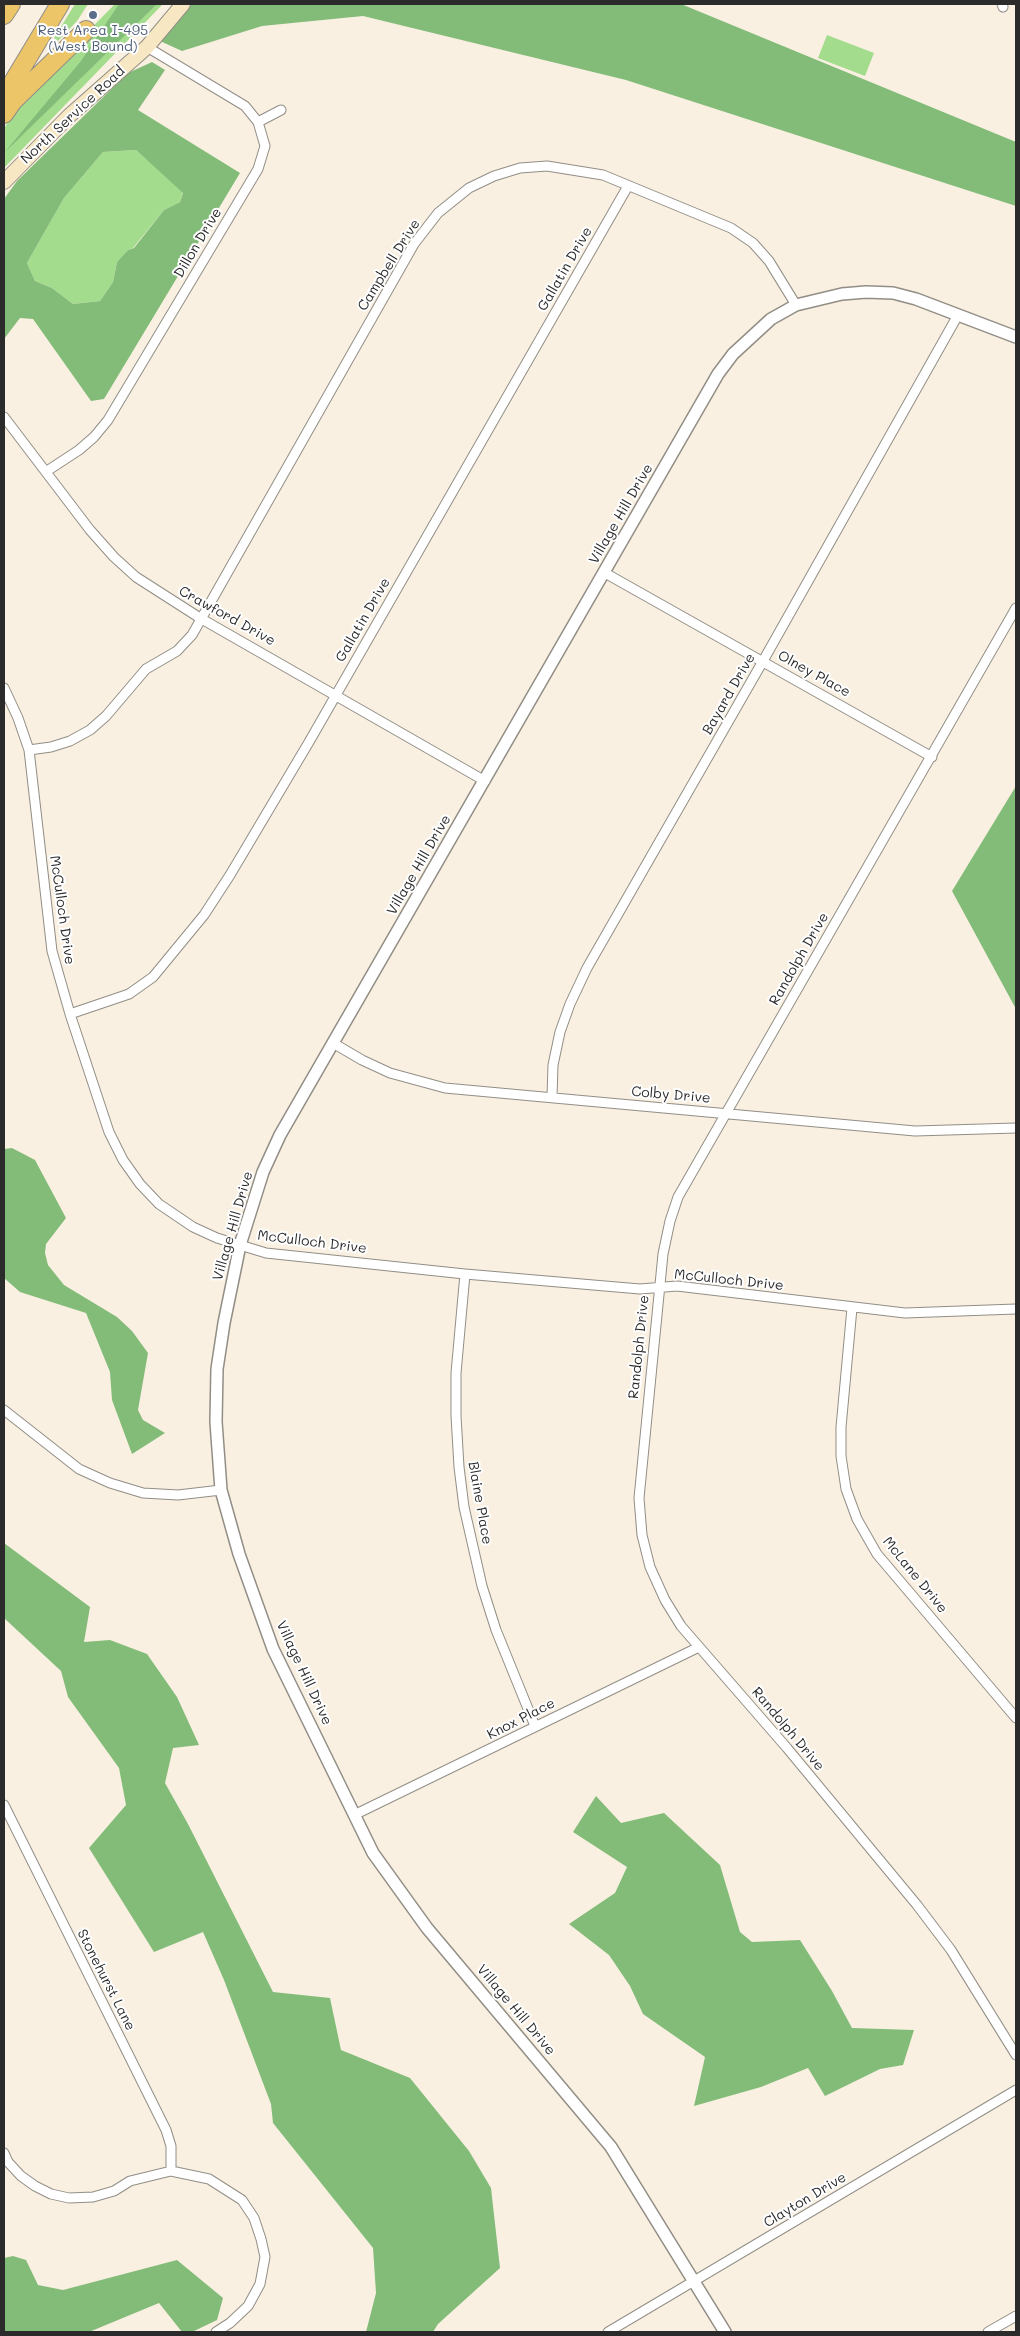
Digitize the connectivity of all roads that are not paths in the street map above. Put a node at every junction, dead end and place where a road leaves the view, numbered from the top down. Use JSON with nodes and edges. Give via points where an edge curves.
{"nodes":[{"id":1,"x":10,"y":4,"type":"edge"},
{"id":2,"x":60,"y":4,"type":"edge"},
{"id":3,"x":183,"y":4,"type":"edge"},
{"id":4,"x":4,"y":15,"type":"edge"},
{"id":5,"x":86,"y":30,"type":"dead end"},
{"id":6,"x":147,"y":47,"type":"junction"},
{"id":7,"x":4,"y":97,"type":"edge"},
{"id":8,"x":281,"y":110,"type":"dead end"},
{"id":9,"x":4,"y":114,"type":"edge"},
{"id":10,"x":258,"y":122,"type":"junction"},
{"id":11,"x":4,"y":182,"type":"edge"},
{"id":12,"x":628,"y":186,"type":"junction"},
{"id":13,"x":796,"y":304,"type":"junction"},
{"id":14,"x":958,"y":315,"type":"junction"},
{"id":15,"x":1016,"y":337,"type":"edge"},
{"id":16,"x":4,"y":417,"type":"edge"},
{"id":17,"x":47,"y":472,"type":"junction"},
{"id":18,"x":605,"y":573,"type":"junction"},
{"id":19,"x":1016,"y":608,"type":"edge"},
{"id":20,"x":200,"y":618,"type":"junction"},
{"id":21,"x":763,"y":662,"type":"junction"},
{"id":22,"x":4,"y":688,"type":"edge"},
{"id":23,"x":337,"y":694,"type":"junction"},
{"id":24,"x":29,"y":750,"type":"junction"},
{"id":25,"x":932,"y":757,"type":"junction"},
{"id":26,"x":485,"y":781,"type":"junction"},
{"id":27,"x":70,"y":1014,"type":"junction"},
{"id":28,"x":333,"y":1043,"type":"junction"},
{"id":29,"x":552,"y":1097,"type":"junction"},
{"id":30,"x":727,"y":1114,"type":"junction"},
{"id":31,"x":1016,"y":1128,"type":"edge"},
{"id":32,"x":240,"y":1245,"type":"junction"},
{"id":33,"x":465,"y":1274,"type":"junction"},
{"id":34,"x":659,"y":1287,"type":"junction"},
{"id":35,"x":852,"y":1308,"type":"junction"},
{"id":36,"x":1016,"y":1309,"type":"edge"},
{"id":37,"x":4,"y":1410,"type":"edge"},
{"id":38,"x":221,"y":1490,"type":"junction"},
{"id":39,"x":699,"y":1646,"type":"junction"},
{"id":40,"x":1016,"y":1718,"type":"edge"},
{"id":41,"x":535,"y":1726,"type":"junction"},
{"id":42,"x":4,"y":1805,"type":"edge"},
{"id":43,"x":354,"y":1815,"type":"junction"},
{"id":44,"x":1016,"y":2055,"type":"edge"},
{"id":45,"x":1016,"y":2090,"type":"edge"},
{"id":46,"x":4,"y":2153,"type":"edge"},
{"id":47,"x":171,"y":2171,"type":"junction"},
{"id":48,"x":694,"y":2281,"type":"junction"},
{"id":49,"x":1016,"y":2316,"type":"edge"},
{"id":50,"x":216,"y":2332,"type":"edge"},
{"id":51,"x":608,"y":2332,"type":"edge"},
{"id":52,"x":725,"y":2332,"type":"edge"},
{"id":53,"x":988,"y":2332,"type":"edge"}],
"edges":[{"from":1,"to":4,"type":"highway"},
{"from":2,"to":7,"type":"highway"},
{"from":3,"to":6,"type":"main road","name":"North Service Road"},
{"from":5,"to":9,"type":"highway","via":[[13,101]]},
{"from":6,"to":10,"type":"street","name":"Dillon Drive","via":[[245,106]]},
{"from":6,"to":11,"type":"main road","name":"North Service Road","via":[[112,75]]},
{"from":8,"to":10,"type":"street"},
{"from":10,"to":17,"type":"street","name":"Dillon Drive","via":[[264,146],[258,169],[108,420],[87,444]]},
{"from":12,"to":13,"type":"street","name":"Campbell Drive","via":[[709,217],[753,242]]},
{"from":12,"to":20,"type":"street","name":"Campbell Drive","via":[[603,175],[573,169],[547,166],[520,168],[469,188],[438,213],[414,244]]},
{"from":12,"to":23,"type":"street","name":"Gallatin Drive"},
{"from":13,"to":14,"type":"street","name":"Village Hill Drive","via":[[842,294],[893,293]]},
{"from":13,"to":18,"type":"street","name":"Village Hill Drive","via":[[751,336],[718,374]]},
{"from":14,"to":15,"type":"street","name":"Village Hill Drive"},
{"from":14,"to":21,"type":"street","name":"Bayard Drive"},
{"from":16,"to":17,"type":"street","name":"Crawford Drive"},
{"from":17,"to":20,"type":"street","name":"Crawford Drive","via":[[114,557],[160,594]]},
{"from":18,"to":21,"type":"street","name":"Olney Place"},
{"from":18,"to":26,"type":"street","name":"Village Hill Drive"},
{"from":19,"to":25,"type":"street","name":"Randolph Drive"},
{"from":20,"to":23,"type":"street","name":"Crawford Drive"},
{"from":20,"to":24,"type":"street","name":"Campbell Drive","via":[[192,635],[177,651],[146,670],[90,730],[70,741]]},
{"from":21,"to":25,"type":"street","name":"Olney Place"},
{"from":21,"to":29,"type":"street","name":"Bayard Drive","via":[[587,968],[560,1032],[553,1065]]},
{"from":22,"to":24,"type":"street","name":"McCulloch Drive"},
{"from":23,"to":26,"type":"street","name":"Crawford Drive"},
{"from":23,"to":27,"type":"street","name":"Gallatin Drive","via":[[230,875],[204,914],[153,977],[129,994]]},
{"from":24,"to":27,"type":"street","name":"McCulloch Drive","via":[[50,942]]},
{"from":25,"to":30,"type":"street","name":"Randolph Drive"},
{"from":26,"to":28,"type":"street","name":"Village Hill Drive"},
{"from":27,"to":32,"type":"street","name":"McCulloch Drive","via":[[109,1132],[140,1184],[159,1204],[193,1227]]},
{"from":28,"to":29,"type":"street","name":"Colby Drive","via":[[362,1060],[416,1081],[445,1088]]},
{"from":28,"to":32,"type":"street","name":"Village Hill Drive","via":[[280,1135],[263,1172]]},
{"from":29,"to":30,"type":"street","name":"Colby Drive"},
{"from":30,"to":31,"type":"street","name":"Colby Drive","via":[[916,1131]]},
{"from":30,"to":34,"type":"street","name":"Randolph Drive","via":[[678,1197],[663,1254]]},
{"from":32,"to":33,"type":"street","name":"McCulloch Drive","via":[[266,1253]]},
{"from":32,"to":38,"type":"street","name":"Village Hill Drive","via":[[217,1369],[216,1422]]},
{"from":33,"to":34,"type":"street","name":"McCulloch Drive","via":[[640,1289]]},
{"from":33,"to":41,"type":"street","name":"Blaine Place","via":[[456,1381],[463,1499],[482,1586]]},
{"from":34,"to":35,"type":"street","name":"McCulloch Drive","via":[[678,1286]]},
{"from":34,"to":39,"type":"street","name":"Randolph Drive","via":[[641,1460],[639,1498],[642,1535],[650,1567],[665,1600]]},
{"from":35,"to":36,"type":"street","name":"McCulloch Drive","via":[[905,1313]]},
{"from":35,"to":40,"type":"street","name":"McLane Drive","via":[[841,1456],[846,1489],[857,1519],[877,1554]]},
{"from":37,"to":38,"type":"street","via":[[79,1469],[110,1483],[143,1493],[178,1495]]},
{"from":38,"to":43,"type":"street","name":"Village Hill Drive","via":[[239,1554],[273,1649]]},
{"from":39,"to":41,"type":"street","name":"Knox Place"},
{"from":39,"to":44,"type":"street","name":"Randolph Drive","via":[[917,1905],[951,1950]]},
{"from":41,"to":43,"type":"street","name":"Knox Place"},
{"from":42,"to":47,"type":"street","name":"Stonehurst Lane","via":[[166,2130],[171,2146]]},
{"from":43,"to":48,"type":"street","name":"Village Hill Drive","via":[[374,1853],[427,1928],[611,2147]]},
{"from":45,"to":48,"type":"street","name":"Clayton Drive"},
{"from":46,"to":47,"type":"street","via":[[21,2176],[35,2186],[69,2198],[93,2197],[114,2191],[130,2181]]},
{"from":47,"to":50,"type":"street","via":[[209,2179],[242,2200],[254,2218],[261,2238],[265,2258],[260,2284],[248,2306]]},
{"from":48,"to":51,"type":"street","name":"Clayton Drive"},
{"from":48,"to":52,"type":"street","name":"Village Hill Drive"},
{"from":49,"to":53,"type":"street"}]}
